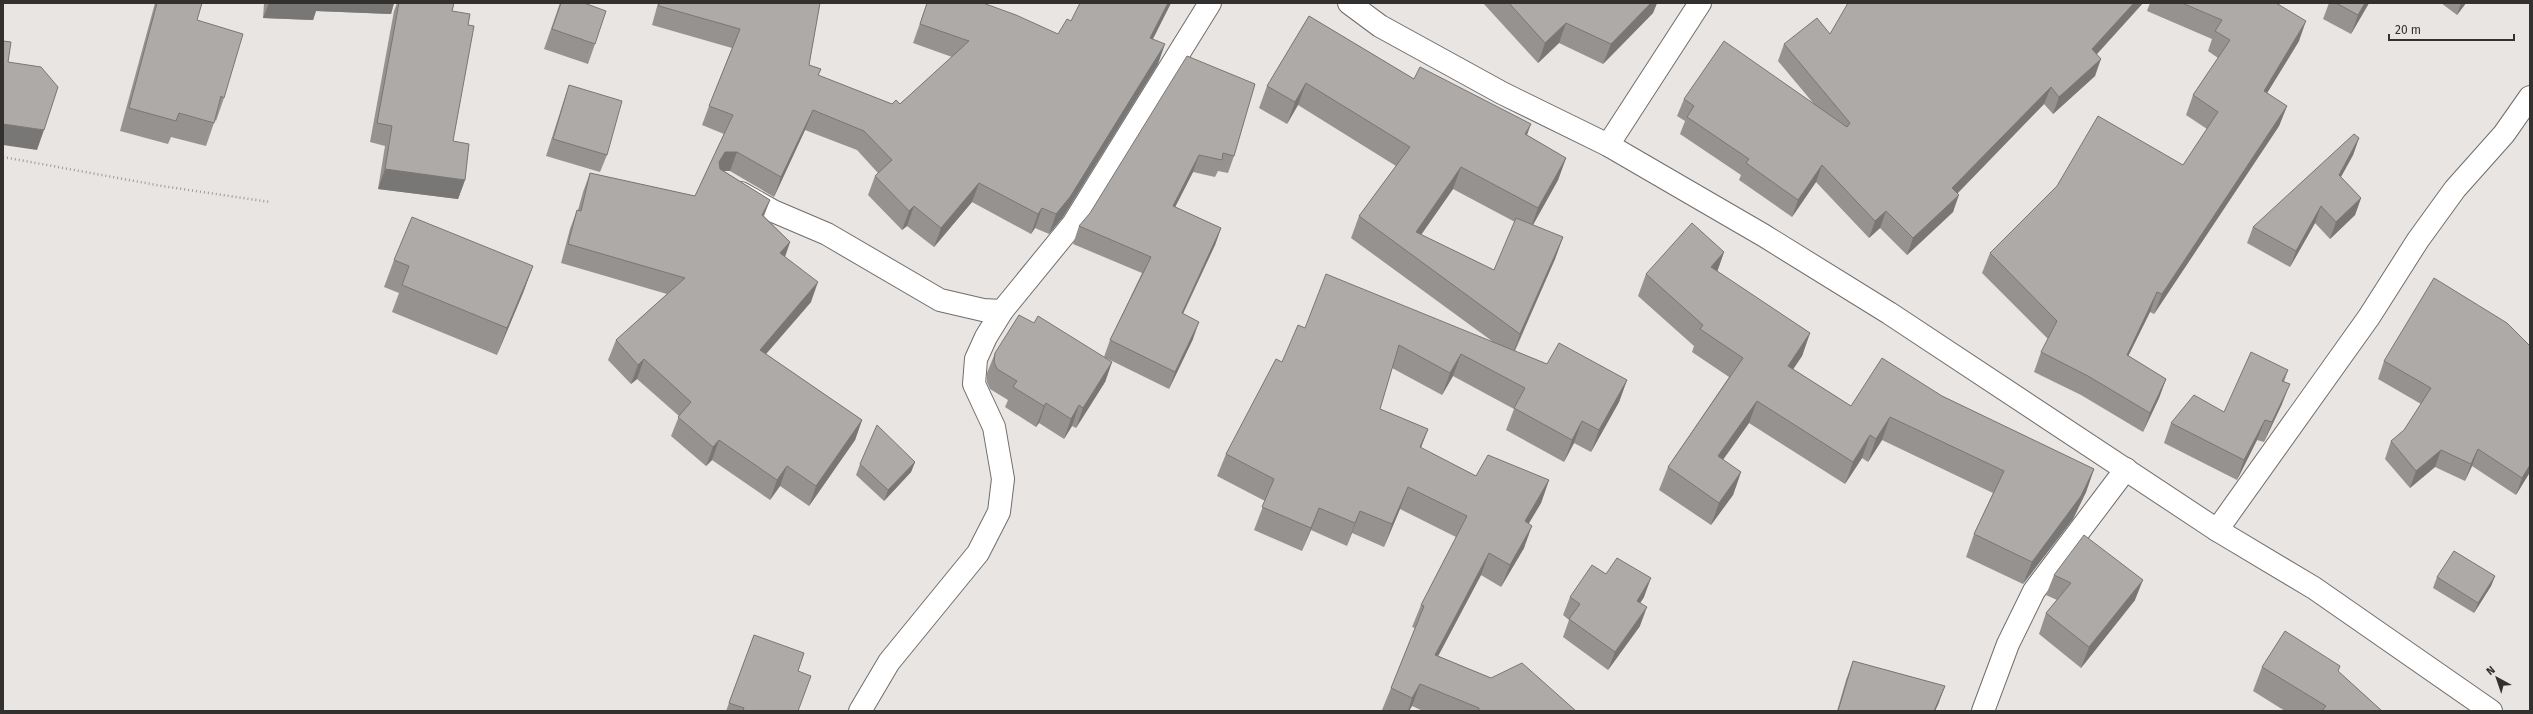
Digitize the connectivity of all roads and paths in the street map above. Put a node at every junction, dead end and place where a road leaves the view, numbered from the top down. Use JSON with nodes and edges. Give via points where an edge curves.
{"nodes":[{"id":1,"x":1210,"y":3,"type":"edge"},
{"id":2,"x":1349,"y":3,"type":"edge"},
{"id":3,"x":1700,"y":3,"type":"edge"},
{"id":4,"x":2530,"y":97,"type":"edge"},
{"id":5,"x":1608,"y":145,"type":"junction"},
{"id":6,"x":3,"y":157,"type":"edge"},
{"id":7,"x":724,"y":182,"type":"edge"},
{"id":8,"x":270,"y":202,"type":"dead end"},
{"id":9,"x":1002,"y":311,"type":"junction"},
{"id":10,"x":2126,"y":469,"type":"junction"},
{"id":11,"x":2217,"y":530,"type":"junction"},
{"id":12,"x":860,"y":711,"type":"edge"},
{"id":13,"x":1983,"y":711,"type":"edge"},
{"id":14,"x":2491,"y":711,"type":"edge"}],
"edges":[{"from":1,"to":9,"type":"street","via":[[1073,224]]},
{"from":2,"to":5,"type":"street","via":[[1380,26],[1502,93]]},
{"from":3,"to":5,"type":"street"},
{"from":4,"to":11,"type":"street","via":[[2504,134],[2455,189],[2422,234],[2369,318]]},
{"from":5,"to":10,"type":"street","via":[[1763,235],[1889,313]]},
{"from":6,"to":8,"type":"path","via":[[162,186]]},
{"from":7,"to":9,"type":"street","via":[[773,211],[827,234],[940,300],[983,310]]},
{"from":9,"to":12,"type":"street","via":[[976,359],[974,384],[994,427],[1003,479],[999,512],[978,553],[889,662]]},
{"from":10,"to":11,"type":"street"},
{"from":10,"to":13,"type":"street","via":[[2034,591],[2008,644]]},
{"from":11,"to":14,"type":"street","via":[[2314,588]]}]}
